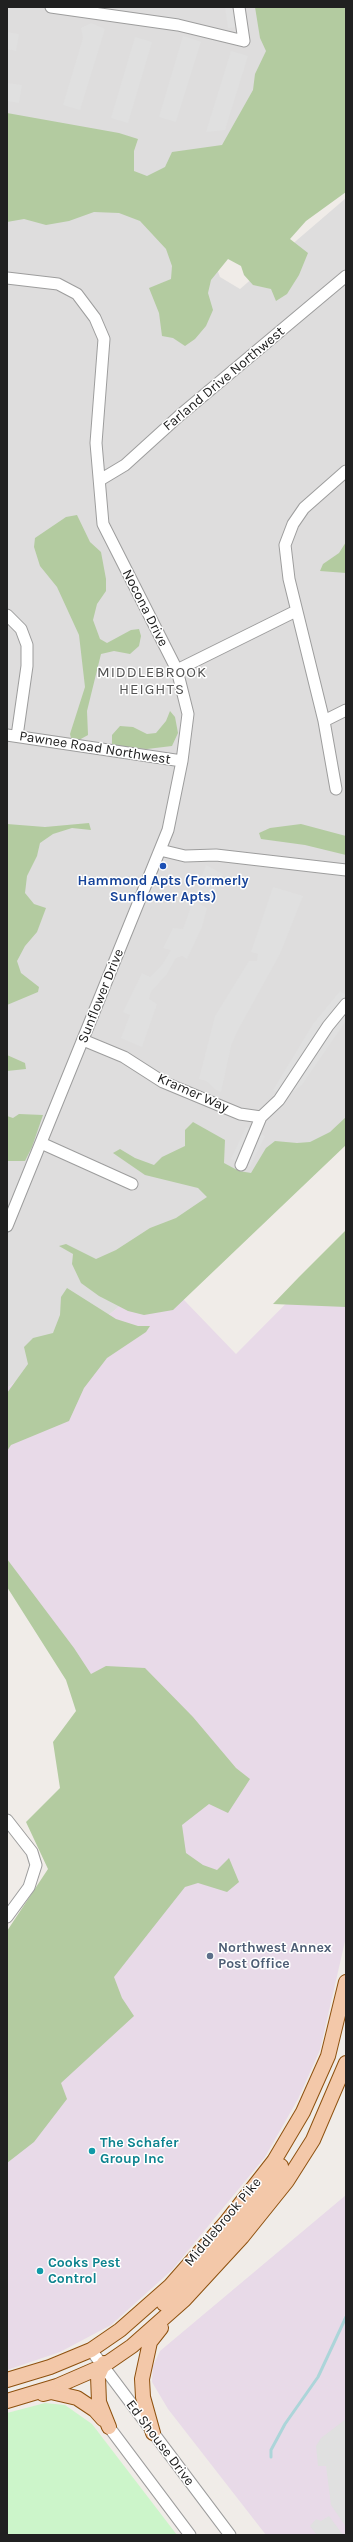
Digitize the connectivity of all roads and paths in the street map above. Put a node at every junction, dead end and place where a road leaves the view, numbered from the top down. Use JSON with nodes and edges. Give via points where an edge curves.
{"nodes":[{"id":1,"x":51,"y":7,"type":"edge"},
{"id":2,"x":239,"y":7,"type":"edge"},
{"id":3,"x":346,"y":276,"type":"edge"},
{"id":4,"x":7,"y":278,"type":"edge"},
{"id":5,"x":346,"y":471,"type":"edge"},
{"id":6,"x":100,"y":480,"type":"junction"},
{"id":7,"x":296,"y":611,"type":"junction"},
{"id":8,"x":7,"y":615,"type":"edge"},
{"id":9,"x":177,"y":670,"type":"junction"},
{"id":10,"x":346,"y":710,"type":"edge"},
{"id":11,"x":324,"y":721,"type":"junction"},
{"id":12,"x":12,"y":736,"type":"edge"},
{"id":13,"x":182,"y":761,"type":"junction"},
{"id":14,"x":336,"y":790,"type":"dead end"},
{"id":15,"x":160,"y":850,"type":"junction"},
{"id":16,"x":346,"y":870,"type":"edge"},
{"id":17,"x":346,"y":1004,"type":"edge"},
{"id":18,"x":83,"y":1040,"type":"junction"},
{"id":19,"x":262,"y":1117,"type":"junction"},
{"id":20,"x":41,"y":1143,"type":"junction"},
{"id":21,"x":241,"y":1165,"type":"dead end"},
{"id":22,"x":132,"y":1184,"type":"dead end"},
{"id":23,"x":7,"y":1226,"type":"edge"},
{"id":24,"x":7,"y":1820,"type":"edge"},
{"id":25,"x":7,"y":1917,"type":"edge"},
{"id":26,"x":346,"y":1982,"type":"edge"},
{"id":27,"x":346,"y":2063,"type":"edge"},
{"id":28,"x":303,"y":2112,"type":"junction"},
{"id":29,"x":178,"y":2305,"type":"junction"},
{"id":30,"x":91,"y":2350,"type":"junction"},
{"id":31,"x":103,"y":2366,"type":"junction"},
{"id":32,"x":7,"y":2380,"type":"edge"},
{"id":33,"x":7,"y":2401,"type":"edge"},
{"id":34,"x":110,"y":2427,"type":"junction"},
{"id":35,"x":153,"y":2433,"type":"junction"},
{"id":36,"x":190,"y":2535,"type":"edge"},
{"id":37,"x":230,"y":2535,"type":"edge"}],
"edges":[{"from":1,"to":2,"type":"street","via":[[178,25],[244,41]]},
{"from":3,"to":6,"type":"street","name":"Farland Drive Northwest","via":[[179,416],[125,465]]},
{"from":4,"to":6,"type":"street","name":"Nocona Drive","via":[[58,284],[77,294],[95,318],[104,339],[96,442]]},
{"from":5,"to":7,"type":"street","via":[[304,508],[288,534],[285,545]]},
{"from":6,"to":9,"type":"street","name":"Nocona Drive","via":[[103,524]]},
{"from":7,"to":9,"type":"street"},
{"from":7,"to":11,"type":"street"},
{"from":8,"to":12,"type":"street","via":[[21,629],[27,645],[27,666]]},
{"from":9,"to":13,"type":"street","name":"Nocona Drive","via":[[188,714]]},
{"from":10,"to":11,"type":"street"},
{"from":11,"to":14,"type":"street"},
{"from":12,"to":13,"type":"street","name":"Pawnee Road Northwest"},
{"from":13,"to":15,"type":"street","name":"Sunflower Drive","via":[[168,830]]},
{"from":15,"to":16,"type":"street","via":[[185,856],[216,855]]},
{"from":15,"to":18,"type":"street","name":"Sunflower Drive"},
{"from":17,"to":19,"type":"street","via":[[328,1026],[279,1100]]},
{"from":18,"to":19,"type":"street","name":"Kramer Way","via":[[124,1057],[163,1082],[240,1114]]},
{"from":18,"to":20,"type":"street","name":"Sunflower Drive"},
{"from":19,"to":21,"type":"street"},
{"from":20,"to":22,"type":"street"},
{"from":20,"to":23,"type":"street","name":"Sunflower Drive"},
{"from":24,"to":25,"type":"street","via":[[32,1852],[36,1866],[30,1887]]},
{"from":26,"to":28,"type":"main road","name":"Middlebrook Pike","via":[[328,2056]]},
{"from":27,"to":29,"type":"main road","name":"Middlebrook Pike","via":[[313,2140],[287,2181],[242,2237]]},
{"from":28,"to":30,"type":"main road","name":"Middlebrook Pike","via":[[274,2161],[227,2221],[170,2286],[120,2330]]},
{"from":28,"to":31,"type":"main road","via":[[281,2167],[252,2206],[179,2290],[108,2354]]},
{"from":29,"to":31,"type":"main road","name":"Middlebrook Pike","via":[[132,2346]]},
{"from":29,"to":35,"type":"main road","via":[[150,2342],[144,2361],[143,2398]]},
{"from":30,"to":31,"type":"street","name":"Ed Shouse Drive"},
{"from":30,"to":32,"type":"main road","name":"Middlebrook Pike","via":[[50,2367]]},
{"from":31,"to":33,"type":"main road","name":"Middlebrook Pike","via":[[57,2386]]},
{"from":31,"to":34,"type":"main road","via":[[98,2376],[99,2402]]},
{"from":31,"to":35,"type":"street","name":"Ed Shouse Drive"},
{"from":33,"to":34,"type":"main road","via":[[51,2392],[77,2398],[95,2410]]},
{"from":34,"to":36,"type":"street"},
{"from":35,"to":37,"type":"street","name":"Ed Shouse Drive"}]}
